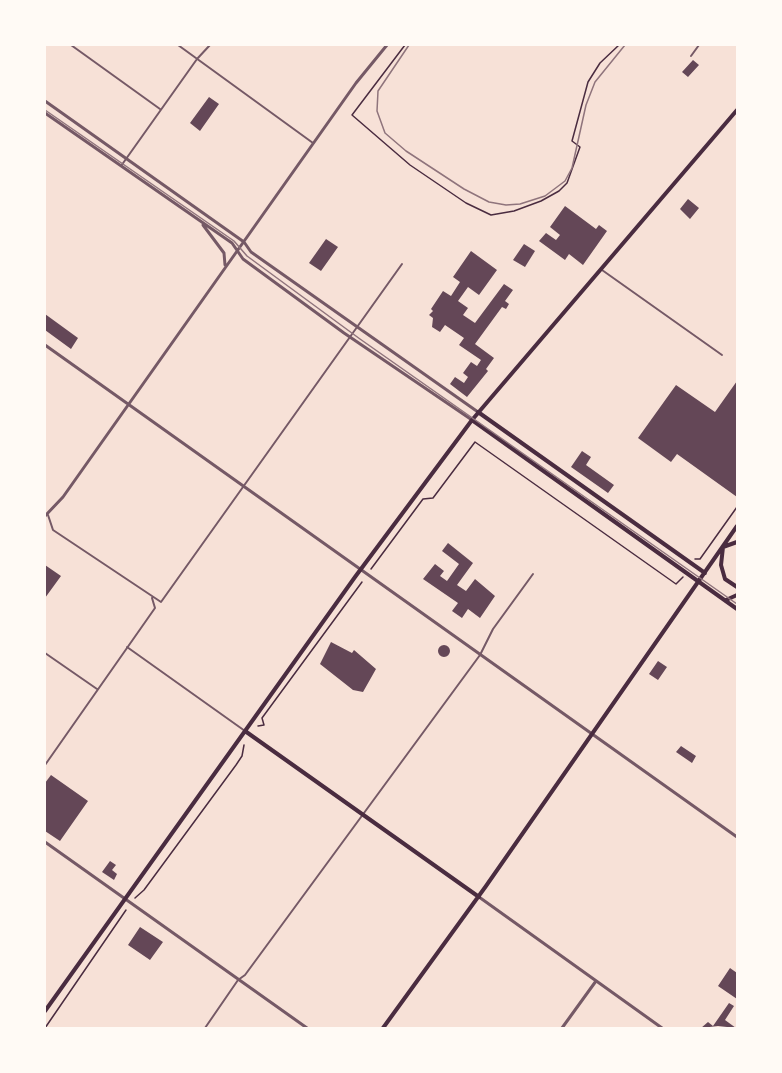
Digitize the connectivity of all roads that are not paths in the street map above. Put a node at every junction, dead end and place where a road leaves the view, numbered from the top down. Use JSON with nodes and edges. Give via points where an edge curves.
{"nodes":[{"id":1,"x":71,"y":45,"type":"edge"},
{"id":2,"x":178,"y":45,"type":"edge"},
{"id":3,"x":210,"y":45,"type":"edge"},
{"id":4,"x":387,"y":45,"type":"edge"},
{"id":5,"x":699,"y":45,"type":"edge"},
{"id":6,"x":691,"y":56,"type":"dead end"},
{"id":7,"x":197,"y":59,"type":"junction"},
{"id":8,"x":45,"y":101,"type":"edge"},
{"id":9,"x":160,"y":109,"type":"junction"},
{"id":10,"x":737,"y":110,"type":"edge"},
{"id":11,"x":45,"y":113,"type":"edge"},
{"id":12,"x":313,"y":143,"type":"junction"},
{"id":13,"x":126,"y":158,"type":"junction"},
{"id":14,"x":121,"y":166,"type":"junction"},
{"id":15,"x":198,"y":219,"type":"junction"},
{"id":16,"x":244,"y":242,"type":"junction"},
{"id":17,"x":237,"y":249,"type":"junction"},
{"id":18,"x":402,"y":264,"type":"dead end"},
{"id":19,"x":225,"y":268,"type":"junction"},
{"id":20,"x":600,"y":269,"type":"junction"},
{"id":21,"x":357,"y":327,"type":"junction"},
{"id":22,"x":350,"y":336,"type":"junction"},
{"id":23,"x":45,"y":345,"type":"edge"},
{"id":24,"x":722,"y":355,"type":"dead end"},
{"id":25,"x":129,"y":405,"type":"junction"},
{"id":26,"x":478,"y":412,"type":"junction"},
{"id":27,"x":472,"y":420,"type":"junction"},
{"id":28,"x":244,"y":487,"type":"junction"},
{"id":29,"x":46,"y":515,"type":"edge"},
{"id":30,"x":737,"y":526,"type":"edge"},
{"id":31,"x":737,"y":543,"type":"edge"},
{"id":32,"x":723,"y":547,"type":"junction"},
{"id":33,"x":360,"y":570,"type":"junction"},
{"id":34,"x":705,"y":573,"type":"junction"},
{"id":35,"x":533,"y":574,"type":"dead end"},
{"id":36,"x":698,"y":581,"type":"junction"},
{"id":37,"x":737,"y":587,"type":"edge"},
{"id":38,"x":737,"y":595,"type":"edge"},
{"id":39,"x":152,"y":598,"type":"junction"},
{"id":40,"x":725,"y":601,"type":"junction"},
{"id":41,"x":737,"y":609,"type":"edge"},
{"id":42,"x":128,"y":647,"type":"junction"},
{"id":43,"x":45,"y":653,"type":"edge"},
{"id":44,"x":480,"y":656,"type":"junction"},
{"id":45,"x":97,"y":689,"type":"junction"},
{"id":46,"x":245,"y":730,"type":"junction"},
{"id":47,"x":590,"y":734,"type":"junction"},
{"id":48,"x":45,"y":765,"type":"edge"},
{"id":49,"x":362,"y":815,"type":"junction"},
{"id":50,"x":737,"y":837,"type":"edge"},
{"id":51,"x":45,"y":842,"type":"edge"},
{"id":52,"x":479,"y":897,"type":"junction"},
{"id":53,"x":124,"y":899,"type":"junction"},
{"id":54,"x":238,"y":980,"type":"junction"},
{"id":55,"x":596,"y":981,"type":"junction"},
{"id":56,"x":45,"y":1011,"type":"edge"},
{"id":57,"x":205,"y":1028,"type":"edge"},
{"id":58,"x":307,"y":1028,"type":"edge"},
{"id":59,"x":383,"y":1028,"type":"edge"},
{"id":60,"x":562,"y":1028,"type":"edge"},
{"id":61,"x":662,"y":1028,"type":"edge"}],
"edges":[{"from":1,"to":9,"type":"street"},
{"from":2,"to":7,"type":"street"},
{"from":3,"to":7,"type":"street"},
{"from":4,"to":12,"type":"street"},
{"from":5,"to":6,"type":"street"},
{"from":7,"to":9,"type":"street"},
{"from":7,"to":12,"type":"street"},
{"from":8,"to":13,"type":"street"},
{"from":9,"to":13,"type":"street"},
{"from":10,"to":20,"type":"main road"},
{"from":11,"to":14,"type":"street"},
{"from":12,"to":16,"type":"street"},
{"from":13,"to":14,"type":"street"},
{"from":13,"to":16,"type":"street"},
{"from":14,"to":15,"type":"street"},
{"from":15,"to":17,"type":"street"},
{"from":15,"to":19,"type":"street","via":[[224,253]]},
{"from":16,"to":17,"type":"street"},
{"from":16,"to":21,"type":"street","via":[[251,252]]},
{"from":17,"to":19,"type":"street"},
{"from":17,"to":22,"type":"street","via":[[243,259]]},
{"from":18,"to":21,"type":"street"},
{"from":19,"to":25,"type":"street"},
{"from":20,"to":24,"type":"street"},
{"from":20,"to":26,"type":"main road"},
{"from":21,"to":22,"type":"street"},
{"from":21,"to":26,"type":"street"},
{"from":22,"to":27,"type":"street"},
{"from":22,"to":28,"type":"street"},
{"from":23,"to":25,"type":"street"},
{"from":25,"to":28,"type":"street"},
{"from":25,"to":29,"type":"street","via":[[63,498]]},
{"from":26,"to":27,"type":"main road"},
{"from":26,"to":34,"type":"main road"},
{"from":27,"to":33,"type":"main road"},
{"from":27,"to":36,"type":"main road"},
{"from":28,"to":33,"type":"street"},
{"from":28,"to":39,"type":"street","via":[[161,602]]},
{"from":29,"to":39,"type":"street","via":[[53,530]]},
{"from":30,"to":32,"type":"main road"},
{"from":31,"to":32,"type":"main road"},
{"from":32,"to":34,"type":"main road"},
{"from":32,"to":37,"type":"main road","via":[[723,576]]},
{"from":33,"to":44,"type":"street"},
{"from":33,"to":46,"type":"main road"},
{"from":34,"to":36,"type":"main road"},
{"from":35,"to":44,"type":"street","via":[[493,629]]},
{"from":36,"to":40,"type":"main road"},
{"from":36,"to":47,"type":"main road"},
{"from":38,"to":40,"type":"main road"},
{"from":39,"to":42,"type":"street","via":[[155,608]]},
{"from":40,"to":41,"type":"main road"},
{"from":42,"to":45,"type":"street"},
{"from":42,"to":46,"type":"street"},
{"from":43,"to":45,"type":"street"},
{"from":44,"to":47,"type":"street"},
{"from":44,"to":49,"type":"street"},
{"from":45,"to":48,"type":"street"},
{"from":46,"to":49,"type":"main road"},
{"from":46,"to":53,"type":"main road"},
{"from":47,"to":50,"type":"street"},
{"from":47,"to":52,"type":"main road"},
{"from":49,"to":52,"type":"main road"},
{"from":49,"to":54,"type":"street"},
{"from":51,"to":53,"type":"street"},
{"from":52,"to":55,"type":"street"},
{"from":52,"to":59,"type":"main road"},
{"from":53,"to":54,"type":"street"},
{"from":53,"to":56,"type":"main road"},
{"from":54,"to":57,"type":"street"},
{"from":54,"to":58,"type":"street"},
{"from":55,"to":60,"type":"street"},
{"from":55,"to":61,"type":"street"}]}
